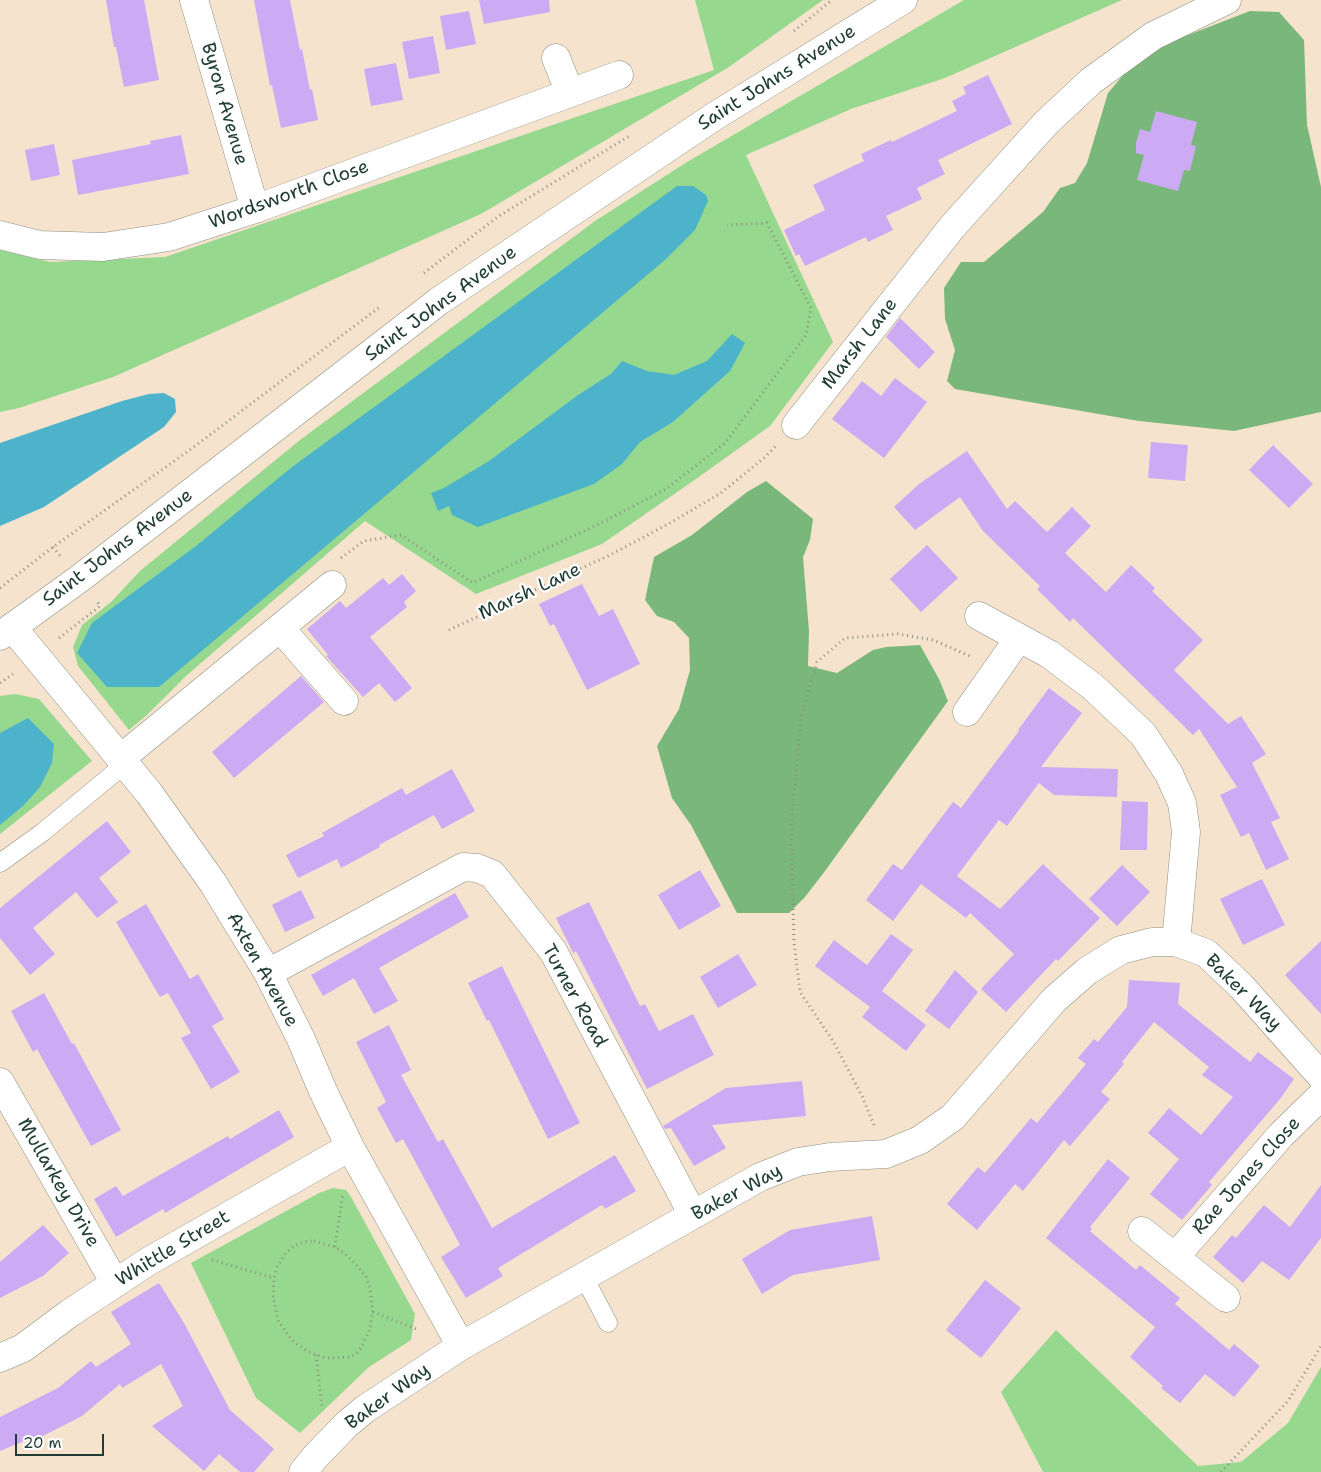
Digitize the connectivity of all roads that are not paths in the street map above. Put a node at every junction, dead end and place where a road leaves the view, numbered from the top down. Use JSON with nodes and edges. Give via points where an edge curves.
{"nodes":[{"id":1,"x":194,"y":0,"type":"edge"},
{"id":2,"x":903,"y":0,"type":"edge"},
{"id":3,"x":1227,"y":0,"type":"edge"},
{"id":4,"x":556,"y":58,"type":"dead end"},
{"id":5,"x":619,"y":75,"type":"dead end"},
{"id":6,"x":570,"y":93,"type":"junction"},
{"id":7,"x":254,"y":209,"type":"junction"},
{"id":8,"x":0,"y":235,"type":"edge"},
{"id":9,"x":796,"y":425,"type":"road end"},
{"id":10,"x":332,"y":585,"type":"road end"},
{"id":11,"x":979,"y":616,"type":"dead end"},
{"id":12,"x":280,"y":628,"type":"junction"},
{"id":13,"x":6,"y":632,"type":"edge"},
{"id":14,"x":1019,"y":638,"type":"junction"},
{"id":15,"x":344,"y":701,"type":"dead end"},
{"id":16,"x":967,"y":712,"type":"dead end"},
{"id":17,"x":122,"y":761,"type":"junction"},
{"id":18,"x":0,"y":863,"type":"edge"},
{"id":19,"x":1176,"y":942,"type":"junction"},
{"id":20,"x":268,"y":973,"type":"junction"},
{"id":21,"x":1321,"y":1076,"type":"edge"},
{"id":22,"x":0,"y":1082,"type":"edge"},
{"id":23,"x":1321,"y":1096,"type":"edge"},
{"id":24,"x":350,"y":1147,"type":"junction"},
{"id":25,"x":693,"y":1215,"type":"junction"},
{"id":26,"x":1142,"y":1231,"type":"dead end"},
{"id":27,"x":1176,"y":1257,"type":"junction"},
{"id":28,"x":584,"y":1277,"type":"junction"},
{"id":29,"x":115,"y":1283,"type":"junction"},
{"id":30,"x":1226,"y":1298,"type":"dead end"},
{"id":31,"x":608,"y":1323,"type":"dead end"},
{"id":32,"x":461,"y":1346,"type":"junction"},
{"id":33,"x":0,"y":1358,"type":"edge"},
{"id":34,"x":303,"y":1472,"type":"edge"}],
"edges":[{"from":1,"to":7,"type":"main road","name":"Byron Avenue"},
{"from":2,"to":13,"type":"main road","name":"Saint Johns Avenue","via":[[715,116],[440,300]]},
{"from":3,"to":9,"type":"main road","name":"Marsh Lane","via":[[1153,36],[1091,81],[1046,123],[953,226]]},
{"from":4,"to":6,"type":"main road"},
{"from":5,"to":6,"type":"main road","name":"Wordsworth Close"},
{"from":6,"to":7,"type":"main road","name":"Wordsworth Close"},
{"from":7,"to":8,"type":"main road","name":"Wordsworth Close","via":[[169,237],[103,247],[40,245]]},
{"from":10,"to":12,"type":"main road"},
{"from":11,"to":14,"type":"main road"},
{"from":12,"to":15,"type":"main road"},
{"from":12,"to":17,"type":"main road"},
{"from":13,"to":17,"type":"main road","name":"Axten Avenue","via":[[52,675]]},
{"from":14,"to":16,"type":"main road"},
{"from":14,"to":19,"type":"main road","via":[[1049,654],[1093,688],[1143,734],[1169,774],[1182,803],[1186,832]]},
{"from":17,"to":18,"type":"lane","via":[[43,832]]},
{"from":17,"to":20,"type":"main road","name":"Axten Avenue","via":[[149,793],[213,883]]},
{"from":19,"to":21,"type":"main road","name":"Baker Way","via":[[1206,953],[1241,986]]},
{"from":19,"to":25,"type":"main road","name":"Baker Way","via":[[1152,942],[1121,950],[1087,971],[1054,1000],[953,1117],[920,1140],[886,1154],[798,1162],[760,1177]]},
{"from":20,"to":24,"type":"main road","name":"Axten Avenue"},
{"from":20,"to":25,"type":"main road","name":"Turner Road","via":[[463,866],[492,874],[553,951]]},
{"from":22,"to":29,"type":"main road","name":"Mullarkey Drive"},
{"from":23,"to":27,"type":"main road","name":"Rae Jones Close","via":[[1281,1135]]},
{"from":24,"to":29,"type":"main road","name":"Whittle Street"},
{"from":24,"to":32,"type":"main road","name":"Axten Avenue"},
{"from":25,"to":28,"type":"main road","name":"Baker Way"},
{"from":26,"to":27,"type":"main road"},
{"from":27,"to":30,"type":"main road"},
{"from":28,"to":31,"type":"lane"},
{"from":28,"to":32,"type":"main road","name":"Baker Way"},
{"from":29,"to":33,"type":"main road","name":"Whittle Street","via":[[23,1348]]},
{"from":32,"to":34,"type":"main road","name":"Baker Way","via":[[346,1424]]}]}
